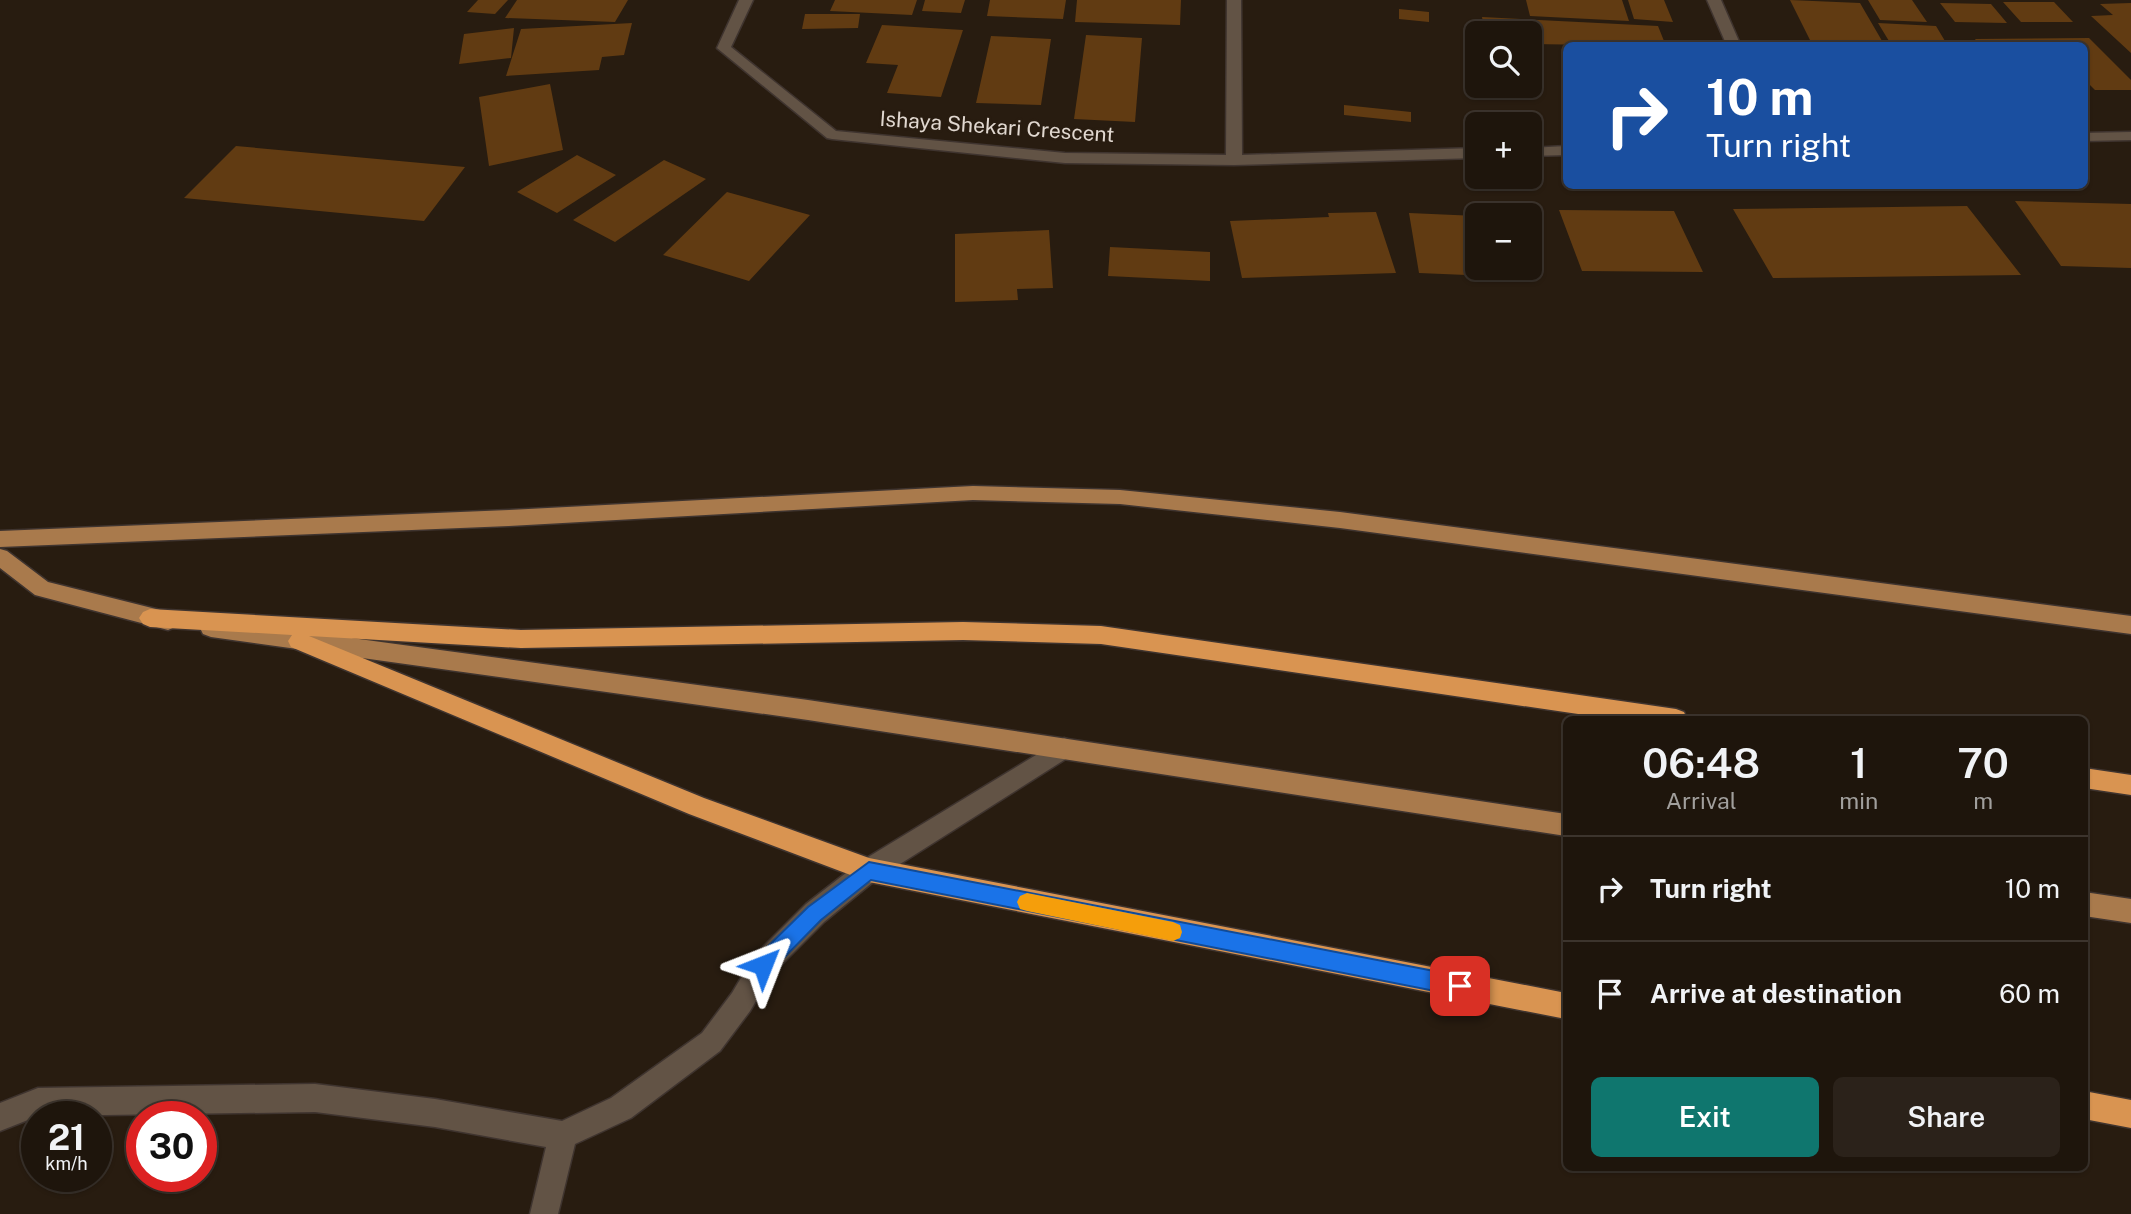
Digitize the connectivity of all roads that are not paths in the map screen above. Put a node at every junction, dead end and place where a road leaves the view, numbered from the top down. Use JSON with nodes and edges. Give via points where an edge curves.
{"nodes":[{"id":1,"x":746,"y":0,"type":"edge"},
{"id":2,"x":1234,"y":0,"type":"edge"},
{"id":3,"x":1714,"y":0,"type":"edge"},
{"id":4,"x":1732,"y":42,"type":"edge"},
{"id":5,"x":2131,"y":136,"type":"edge"},
{"id":6,"x":2088,"y":137,"type":"edge"},
{"id":7,"x":1563,"y":151,"type":"edge"},
{"id":8,"x":1542,"y":152,"type":"edge"},
{"id":9,"x":1465,"y":153,"type":"edge"},
{"id":10,"x":1234,"y":160,"type":"junction"},
{"id":11,"x":0,"y":540,"type":"edge"},
{"id":12,"x":0,"y":557,"type":"edge"},
{"id":13,"x":150,"y":618,"type":"junction"},
{"id":14,"x":2131,"y":625,"type":"edge"},
{"id":15,"x":299,"y":641,"type":"junction"},
{"id":16,"x":1655,"y":716,"type":"edge"},
{"id":17,"x":1064,"y":748,"type":"junction"},
{"id":18,"x":2088,"y":779,"type":"edge"},
{"id":19,"x":2131,"y":785,"type":"edge"},
{"id":20,"x":1563,"y":825,"type":"edge"},
{"id":21,"x":869,"y":870,"type":"junction"},
{"id":22,"x":2088,"y":905,"type":"edge"},
{"id":23,"x":2131,"y":911,"type":"edge"},
{"id":24,"x":1563,"y":1005,"type":"edge"},
{"id":25,"x":2088,"y":1106,"type":"edge"},
{"id":26,"x":2131,"y":1114,"type":"edge"},
{"id":27,"x":0,"y":1117,"type":"edge"},
{"id":28,"x":563,"y":1135,"type":"junction"},
{"id":29,"x":544,"y":1214,"type":"edge"}],
"edges":[{"from":1,"to":10,"type":"street","name":"Ishaya Shekari Crescent","via":[[724,48],[832,135],[1065,158]]},
{"from":2,"to":10,"type":"street"},
{"from":3,"to":4,"type":"street"},
{"from":5,"to":6,"type":"street"},
{"from":7,"to":8,"type":"street"},
{"from":9,"to":10,"type":"street","name":"Ishaya Shekari Crescent"},
{"from":11,"to":14,"type":"main road","via":[[973,492],[1120,497],[1340,520]]},
{"from":12,"to":13,"type":"main road","via":[[42,589]]},
{"from":13,"to":15,"type":"main road"},
{"from":13,"to":16,"type":"highway","via":[[521,639],[963,631],[1101,635]]},
{"from":15,"to":17,"type":"main road"},
{"from":15,"to":21,"type":"highway","via":[[697,806]]},
{"from":17,"to":20,"type":"main road"},
{"from":17,"to":21,"type":"street"},
{"from":18,"to":19,"type":"highway"},
{"from":21,"to":24,"type":"highway"},
{"from":21,"to":28,"type":"street","via":[[815,913],[763,965],[710,1042],[621,1108]]},
{"from":22,"to":23,"type":"main road"},
{"from":25,"to":26,"type":"highway"},
{"from":27,"to":28,"type":"street","via":[[38,1102],[315,1098]]},
{"from":28,"to":29,"type":"street"}]}
